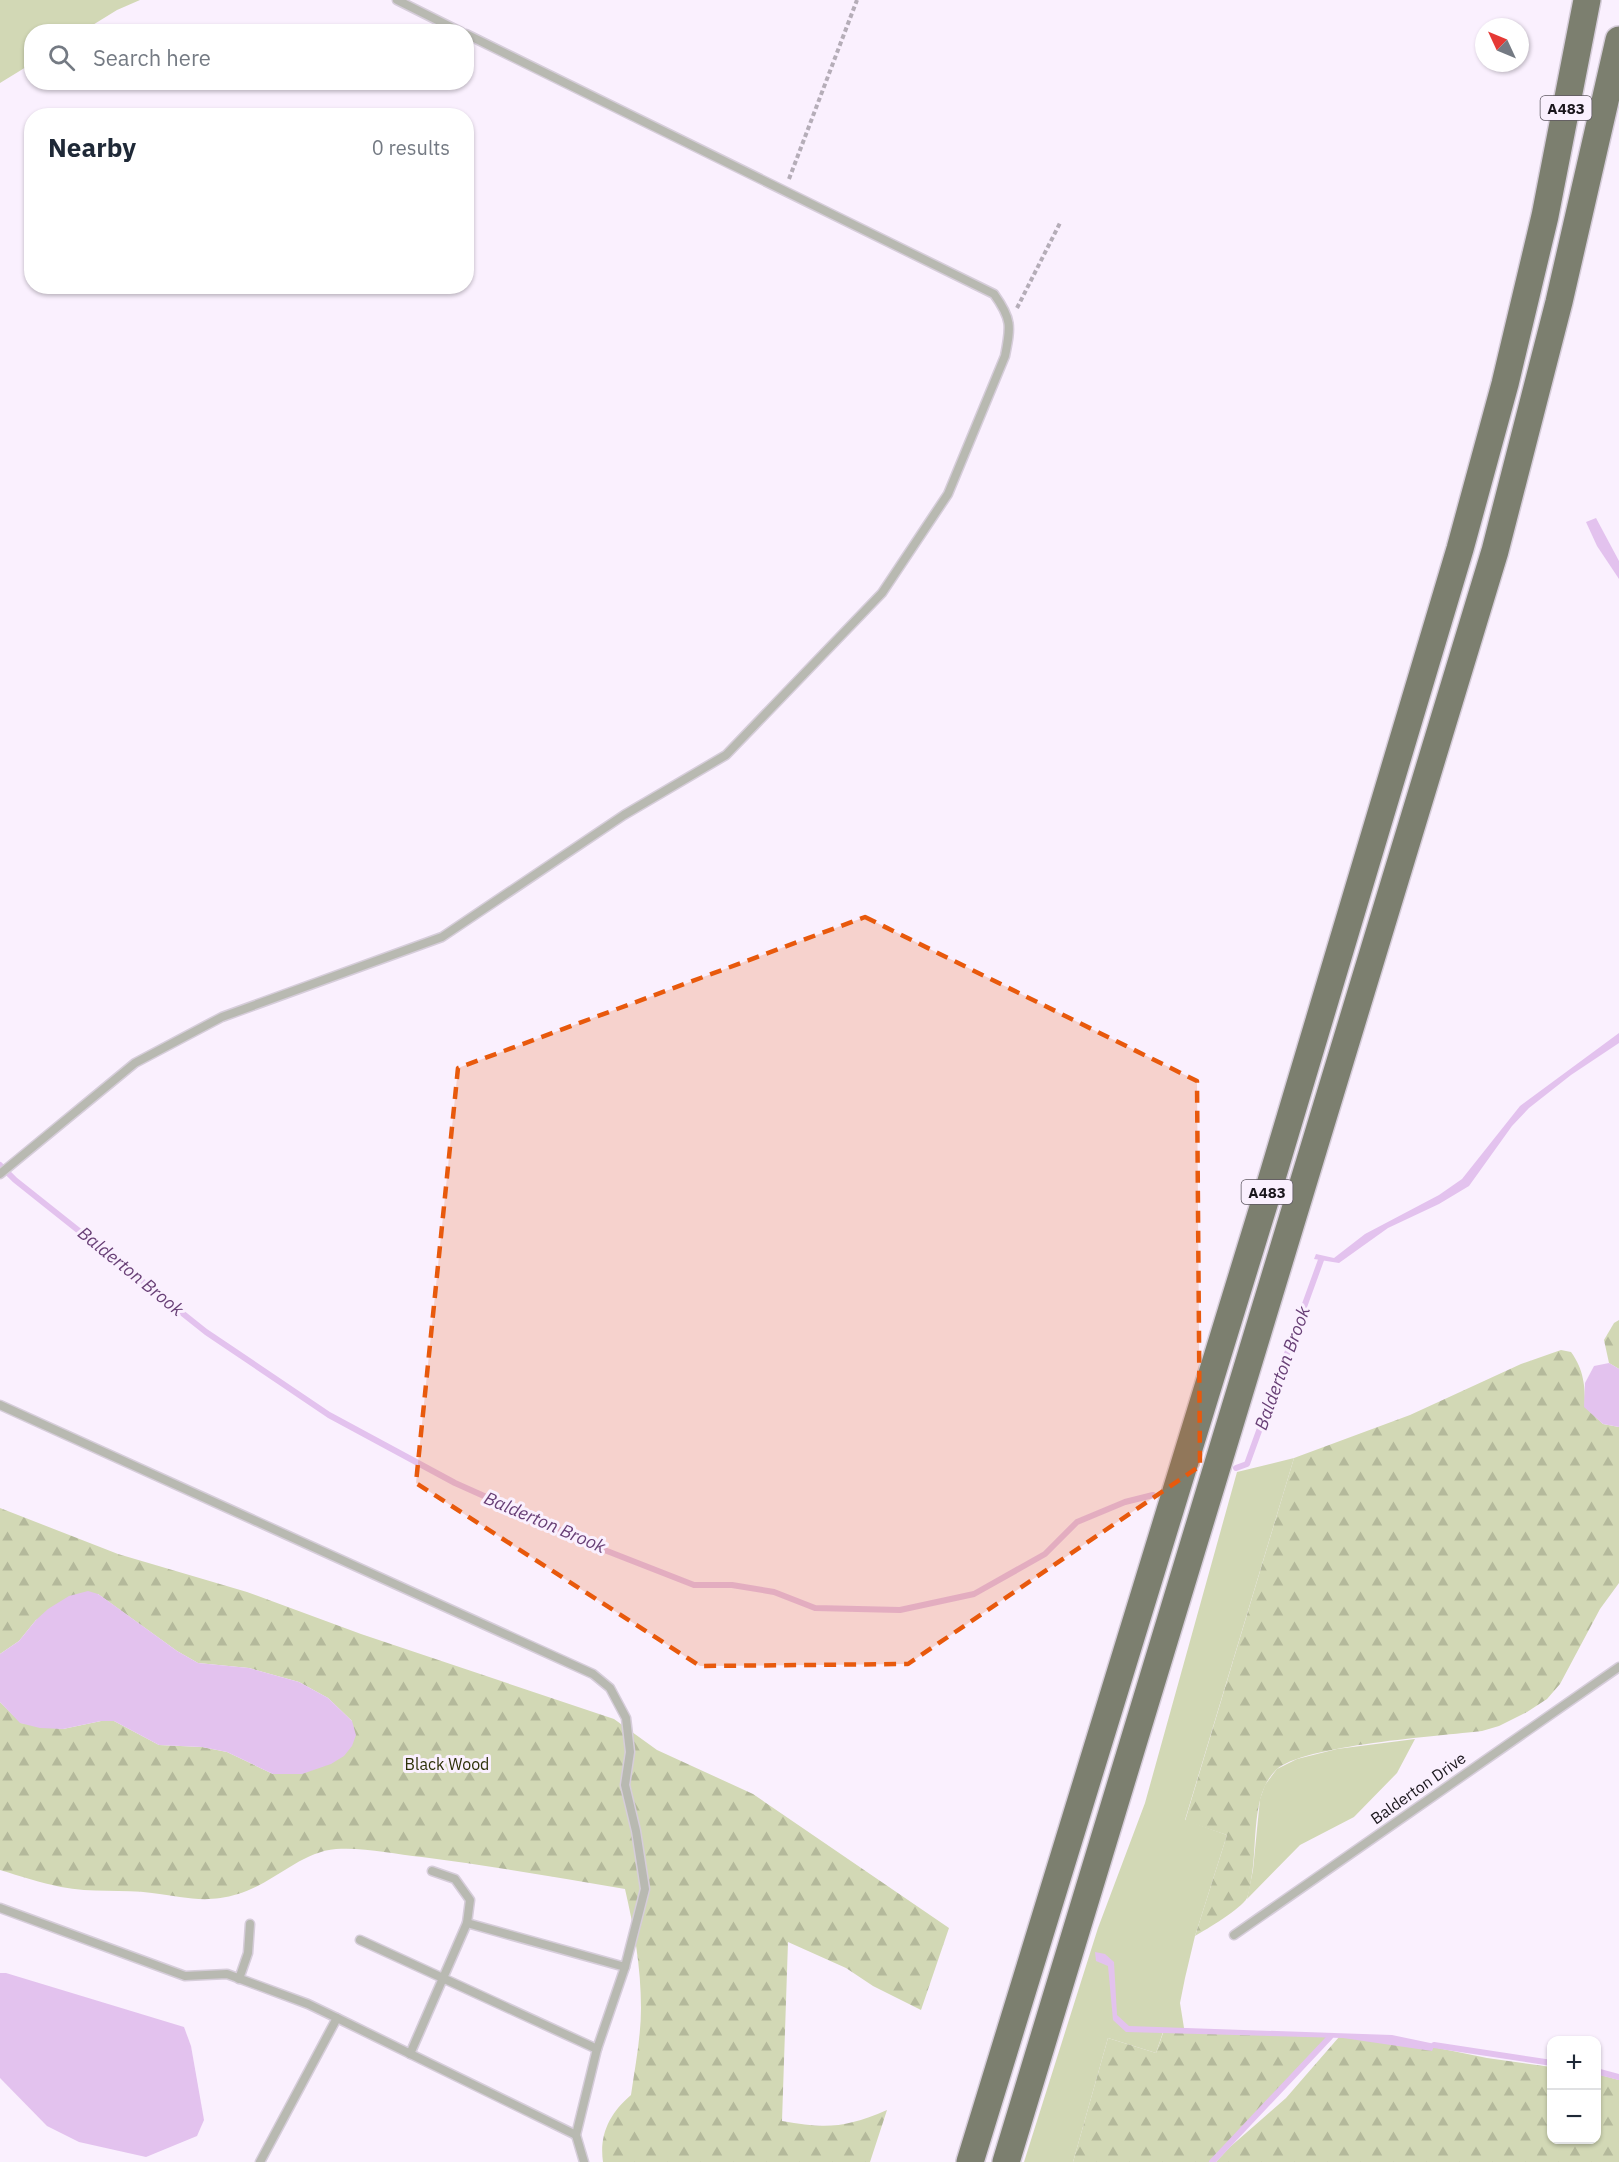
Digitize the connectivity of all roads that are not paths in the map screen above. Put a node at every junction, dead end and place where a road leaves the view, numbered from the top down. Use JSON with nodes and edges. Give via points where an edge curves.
{"nodes":[{"id":1,"x":397,"y":0,"type":"edge"},
{"id":2,"x":1587,"y":0,"type":"edge"},
{"id":3,"x":445,"y":24,"type":"edge"},
{"id":4,"x":474,"y":38,"type":"edge"},
{"id":5,"x":1619,"y":40,"type":"edge"},
{"id":6,"x":0,"y":1174,"type":"edge"},
{"id":7,"x":0,"y":1405,"type":"edge"},
{"id":8,"x":1619,"y":1667,"type":"edge"},
{"id":9,"x":432,"y":1871,"type":"dead end"},
{"id":10,"x":0,"y":1908,"type":"edge"},
{"id":11,"x":466,"y":1923,"type":"junction"},
{"id":12,"x":250,"y":1924,"type":"dead end"},
{"id":13,"x":1234,"y":1935,"type":"dead end"},
{"id":14,"x":360,"y":1940,"type":"dead end"},
{"id":15,"x":625,"y":1967,"type":"junction"},
{"id":16,"x":442,"y":1978,"type":"junction"},
{"id":17,"x":239,"y":1979,"type":"junction"},
{"id":18,"x":337,"y":2018,"type":"junction"},
{"id":19,"x":597,"y":2049,"type":"junction"},
{"id":20,"x":410,"y":2054,"type":"junction"},
{"id":21,"x":576,"y":2136,"type":"junction"},
{"id":22,"x":260,"y":2162,"type":"edge"},
{"id":23,"x":584,"y":2162,"type":"edge"},
{"id":24,"x":970,"y":2162,"type":"edge"},
{"id":25,"x":1006,"y":2162,"type":"edge"}],
"edges":[{"from":1,"to":3,"type":"lane"},
{"from":2,"to":24,"type":"highway","number":"A483","via":[[1545,216],[1461,549]]},
{"from":4,"to":6,"type":"lane","via":[[994,294],[1007,312],[1010,334],[1005,356],[948,494],[882,593],[726,755],[624,815],[442,937],[222,1017],[135,1063]]},
{"from":5,"to":25,"type":"highway","number":"A483","via":[[1559,302],[1494,551]]},
{"from":7,"to":15,"type":"lane","via":[[592,1674],[610,1688],[626,1718],[630,1752],[625,1785],[645,1889]]},
{"from":8,"to":13,"type":"lane","name":"Balderton Drive"},
{"from":9,"to":11,"type":"lane","via":[[455,1879],[465,1891],[470,1900]]},
{"from":10,"to":17,"type":"lane","via":[[185,1976],[226,1974]]},
{"from":11,"to":15,"type":"lane"},
{"from":11,"to":16,"type":"lane"},
{"from":12,"to":17,"type":"lane","via":[[248,1953]]},
{"from":14,"to":16,"type":"lane"},
{"from":15,"to":19,"type":"lane"},
{"from":16,"to":19,"type":"lane"},
{"from":16,"to":20,"type":"lane"},
{"from":17,"to":18,"type":"lane"},
{"from":18,"to":20,"type":"lane"},
{"from":18,"to":22,"type":"lane"},
{"from":19,"to":21,"type":"lane"},
{"from":20,"to":21,"type":"lane"},
{"from":21,"to":23,"type":"lane"}]}
